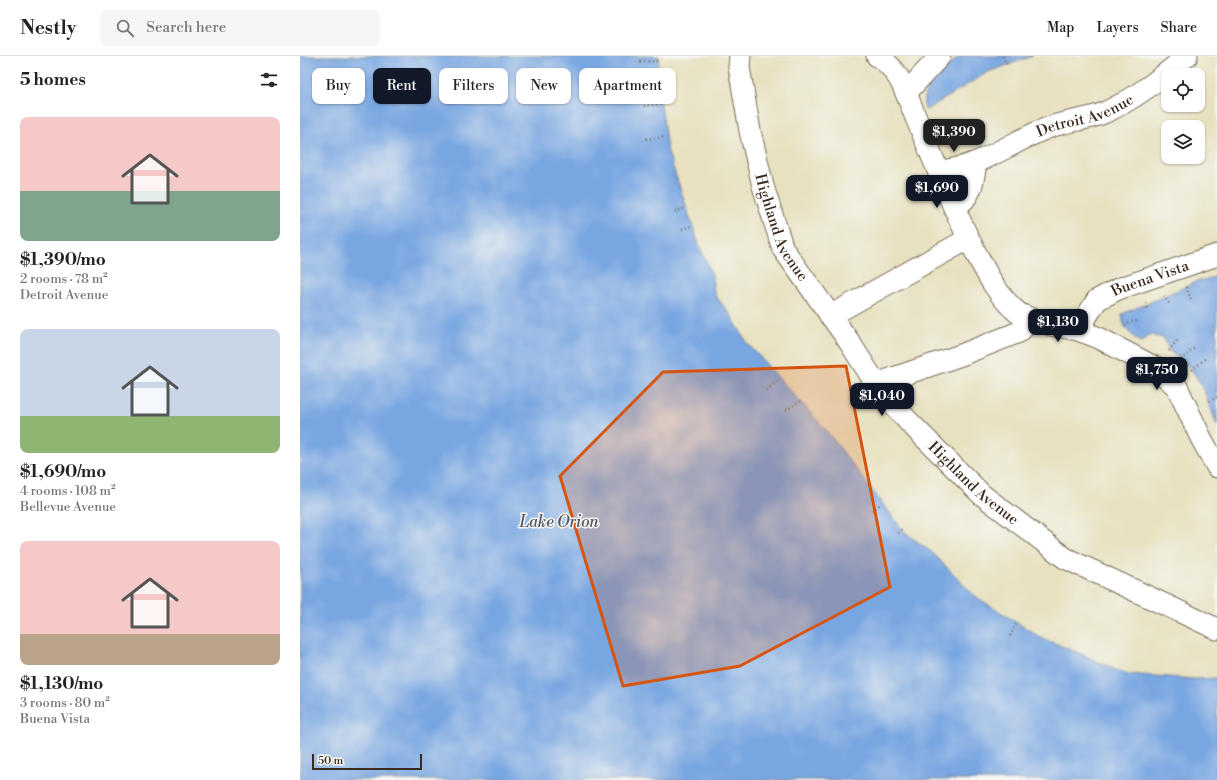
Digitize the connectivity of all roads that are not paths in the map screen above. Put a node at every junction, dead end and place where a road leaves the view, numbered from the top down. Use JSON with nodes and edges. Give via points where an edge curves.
{"nodes":[{"id":1,"x":740,"y":56,"type":"edge"},
{"id":2,"x":877,"y":56,"type":"edge"},
{"id":3,"x":940,"y":56,"type":"edge"},
{"id":4,"x":1187,"y":56,"type":"edge"},
{"id":5,"x":907,"y":92,"type":"junction"},
{"id":6,"x":976,"y":163,"type":"junction"},
{"id":7,"x":938,"y":171,"type":"junction"},
{"id":8,"x":954,"y":208,"type":"junction"},
{"id":9,"x":968,"y":239,"type":"junction"},
{"id":10,"x":1217,"y":255,"type":"edge"},
{"id":11,"x":830,"y":316,"type":"junction"},
{"id":12,"x":1032,"y":319,"type":"junction"},
{"id":13,"x":1078,"y":330,"type":"junction"},
{"id":14,"x":876,"y":384,"type":"junction"},
{"id":15,"x":1217,"y":468,"type":"edge"},
{"id":16,"x":1217,"y":630,"type":"edge"}],
"edges":[{"from":1,"to":11,"type":"street","name":"Highland Avenue","via":[[739,67],[750,131],[763,186],[783,249]]},
{"from":2,"to":5,"type":"street","via":[[887,63]]},
{"from":3,"to":5,"type":"street"},
{"from":4,"to":6,"type":"street","name":"Detroit Avenue","via":[[1121,105],[1088,118],[1046,128]]},
{"from":5,"to":7,"type":"street"},
{"from":6,"to":7,"type":"street","name":"Detroit Avenue","via":[[955,170]]},
{"from":6,"to":8,"type":"street","via":[[969,195]]},
{"from":7,"to":8,"type":"street"},
{"from":8,"to":9,"type":"street"},
{"from":9,"to":11,"type":"street"},
{"from":9,"to":12,"type":"street","via":[[989,278],[1004,299],[1017,312]]},
{"from":10,"to":13,"type":"street","name":"Buena Vista","via":[[1118,289],[1096,300]]},
{"from":11,"to":14,"type":"street","name":"Highland Avenue"},
{"from":12,"to":13,"type":"street"},
{"from":12,"to":14,"type":"street","via":[[1019,332]]},
{"from":13,"to":15,"type":"street","via":[[1099,338],[1156,368],[1177,387]]},
{"from":14,"to":16,"type":"street","name":"Highland Avenue","via":[[908,421],[981,494],[1065,558]]}]}
